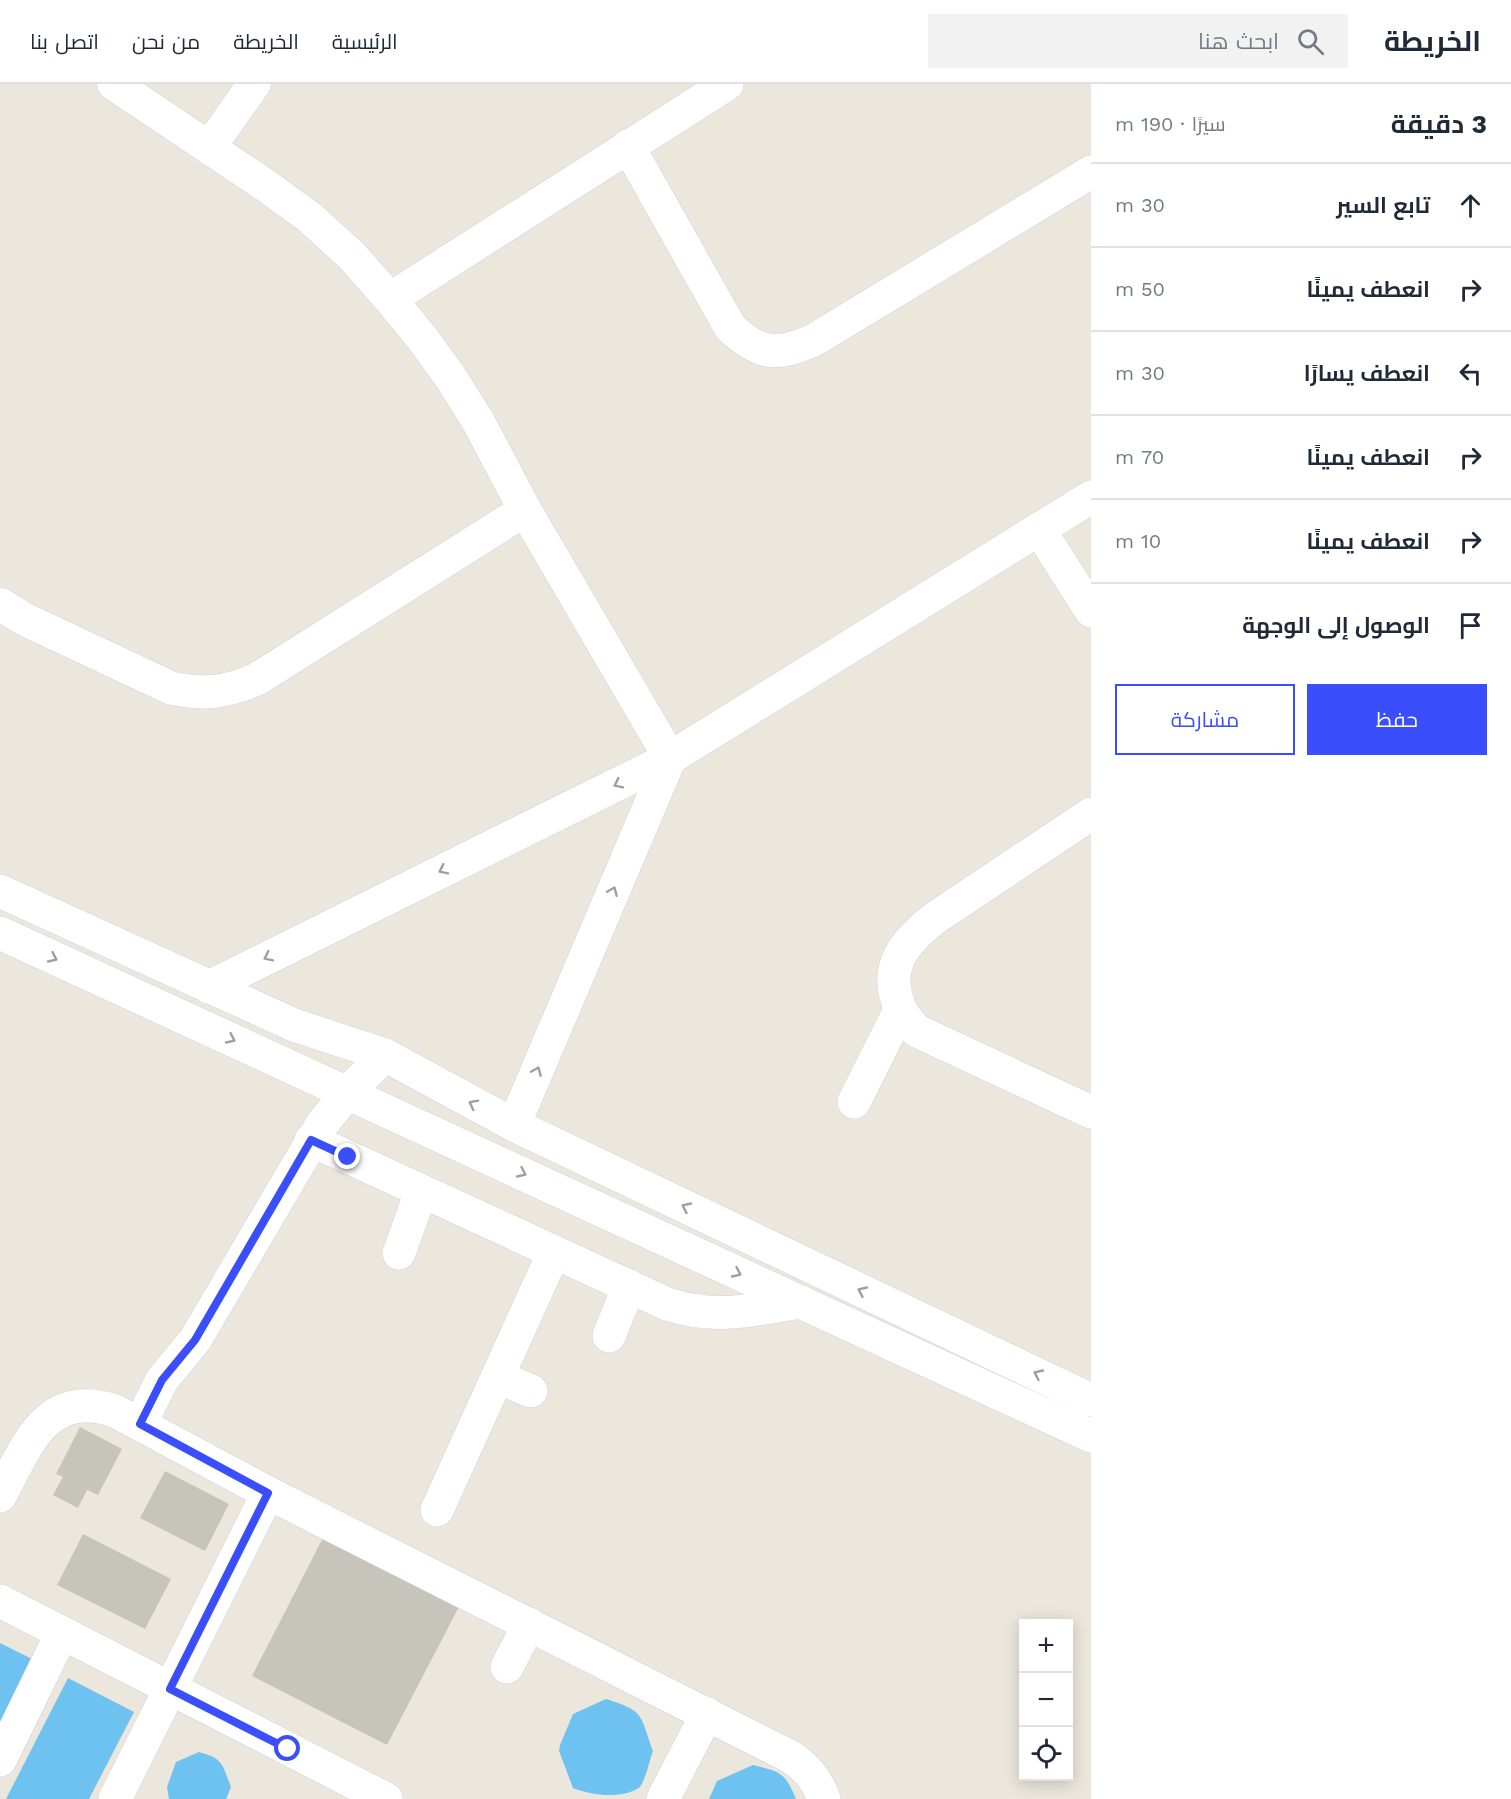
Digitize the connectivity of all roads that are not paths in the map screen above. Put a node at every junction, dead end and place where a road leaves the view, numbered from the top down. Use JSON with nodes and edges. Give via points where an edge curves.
{"nodes":[{"id":1,"x":114,"y":84,"type":"edge"},
{"id":2,"x":254,"y":84,"type":"edge"},
{"id":3,"x":727,"y":84,"type":"edge"},
{"id":4,"x":628,"y":146,"type":"junction"},
{"id":5,"x":209,"y":148,"type":"junction"},
{"id":6,"x":1091,"y":172,"type":"edge"},
{"id":7,"x":390,"y":299,"type":"junction"},
{"id":8,"x":1091,"y":497,"type":"edge"},
{"id":9,"x":525,"y":510,"type":"junction"},
{"id":10,"x":1039,"y":529,"type":"junction"},
{"id":11,"x":0,"y":604,"type":"edge"},
{"id":12,"x":1091,"y":611,"type":"edge"},
{"id":13,"x":670,"y":758,"type":"junction"},
{"id":14,"x":1091,"y":814,"type":"edge"},
{"id":15,"x":0,"y":891,"type":"edge"},
{"id":16,"x":0,"y":933,"type":"edge"},
{"id":17,"x":209,"y":987,"type":"junction"},
{"id":18,"x":900,"y":1010,"type":"junction"},
{"id":19,"x":385,"y":1055,"type":"junction"},
{"id":20,"x":348,"y":1092,"type":"junction"},
{"id":21,"x":854,"y":1102,"type":"dead end"},
{"id":22,"x":1091,"y":1112,"type":"edge"},
{"id":23,"x":514,"y":1125,"type":"junction"},
{"id":24,"x":311,"y":1140,"type":"junction"},
{"id":25,"x":421,"y":1192,"type":"junction"},
{"id":26,"x":555,"y":1252,"type":"junction"},
{"id":27,"x":399,"y":1253,"type":"dead end"},
{"id":28,"x":629,"y":1286,"type":"junction"},
{"id":29,"x":801,"y":1302,"type":"junction"},
{"id":30,"x":609,"y":1336,"type":"dead end"},
{"id":31,"x":498,"y":1377,"type":"junction"},
{"id":32,"x":531,"y":1391,"type":"dead end"},
{"id":33,"x":1091,"y":1400,"type":"edge"},
{"id":34,"x":140,"y":1424,"type":"junction"},
{"id":35,"x":1091,"y":1436,"type":"edge"},
{"id":36,"x":268,"y":1493,"type":"junction"},
{"id":37,"x":0,"y":1496,"type":"edge"},
{"id":38,"x":437,"y":1510,"type":"dead end"},
{"id":39,"x":0,"y":1601,"type":"edge"},
{"id":40,"x":529,"y":1624,"type":"junction"},
{"id":41,"x":62,"y":1634,"type":"junction"},
{"id":42,"x":507,"y":1667,"type":"dead end"},
{"id":43,"x":170,"y":1689,"type":"junction"},
{"id":44,"x":707,"y":1714,"type":"junction"},
{"id":45,"x":0,"y":1761,"type":"edge"},
{"id":46,"x":115,"y":1799,"type":"edge"},
{"id":47,"x":386,"y":1799,"type":"edge"},
{"id":48,"x":663,"y":1799,"type":"edge"},
{"id":49,"x":825,"y":1799,"type":"edge"}],
"edges":[{"from":1,"to":5,"type":"street"},
{"from":2,"to":5,"type":"street"},
{"from":3,"to":4,"type":"street"},
{"from":4,"to":6,"type":"street","via":[[730,327],[746,343],[769,351],[792,350],[814,340]]},
{"from":4,"to":7,"type":"street"},
{"from":5,"to":7,"type":"street","via":[[309,217],[352,256]]},
{"from":7,"to":9,"type":"street","via":[[451,378]]},
{"from":8,"to":10,"type":"street"},
{"from":9,"to":11,"type":"street","via":[[256,679],[214,692],[171,688]]},
{"from":9,"to":13,"type":"street"},
{"from":10,"to":12,"type":"street"},
{"from":10,"to":13,"type":"street"},
{"from":13,"to":17,"type":"street","one_way":true},
{"from":23,"to":13,"type":"street","one_way":true},
{"from":14,"to":18,"type":"street","via":[[913,935],[898,957],[893,983]]},
{"from":15,"to":17,"type":"street"},
{"from":16,"to":20,"type":"street","one_way":true},
{"from":17,"to":19,"type":"street","via":[[294,1025]]},
{"from":18,"to":21,"type":"street"},
{"from":18,"to":22,"type":"street","via":[[917,1030]]},
{"from":19,"to":20,"type":"street"},
{"from":23,"to":19,"type":"street","one_way":true},
{"from":20,"to":24,"type":"street"},
{"from":20,"to":29,"type":"street","one_way":true},
{"from":33,"to":23,"type":"street","one_way":true},
{"from":24,"to":25,"type":"street"},
{"from":24,"to":34,"type":"street","via":[[195,1340],[162,1380]]},
{"from":25,"to":26,"type":"street"},
{"from":25,"to":27,"type":"street"},
{"from":26,"to":28,"type":"street"},
{"from":26,"to":31,"type":"street"},
{"from":28,"to":29,"type":"street","via":[[667,1304],[703,1313],[742,1312]]},
{"from":28,"to":30,"type":"street"},
{"from":29,"to":35,"type":"street"},
{"from":31,"to":32,"type":"street"},
{"from":31,"to":38,"type":"street"},
{"from":34,"to":36,"type":"street"},
{"from":34,"to":37,"type":"street","via":[[101,1407],[86,1405],[57,1412],[35,1431]]},
{"from":36,"to":40,"type":"street"},
{"from":36,"to":43,"type":"street"},
{"from":39,"to":41,"type":"street"},
{"from":40,"to":42,"type":"street"},
{"from":40,"to":44,"type":"street"},
{"from":41,"to":43,"type":"street"},
{"from":41,"to":45,"type":"street"},
{"from":43,"to":46,"type":"street"},
{"from":43,"to":47,"type":"street"},
{"from":44,"to":48,"type":"street"},
{"from":44,"to":49,"type":"street","via":[[791,1757],[807,1769]]}]}
